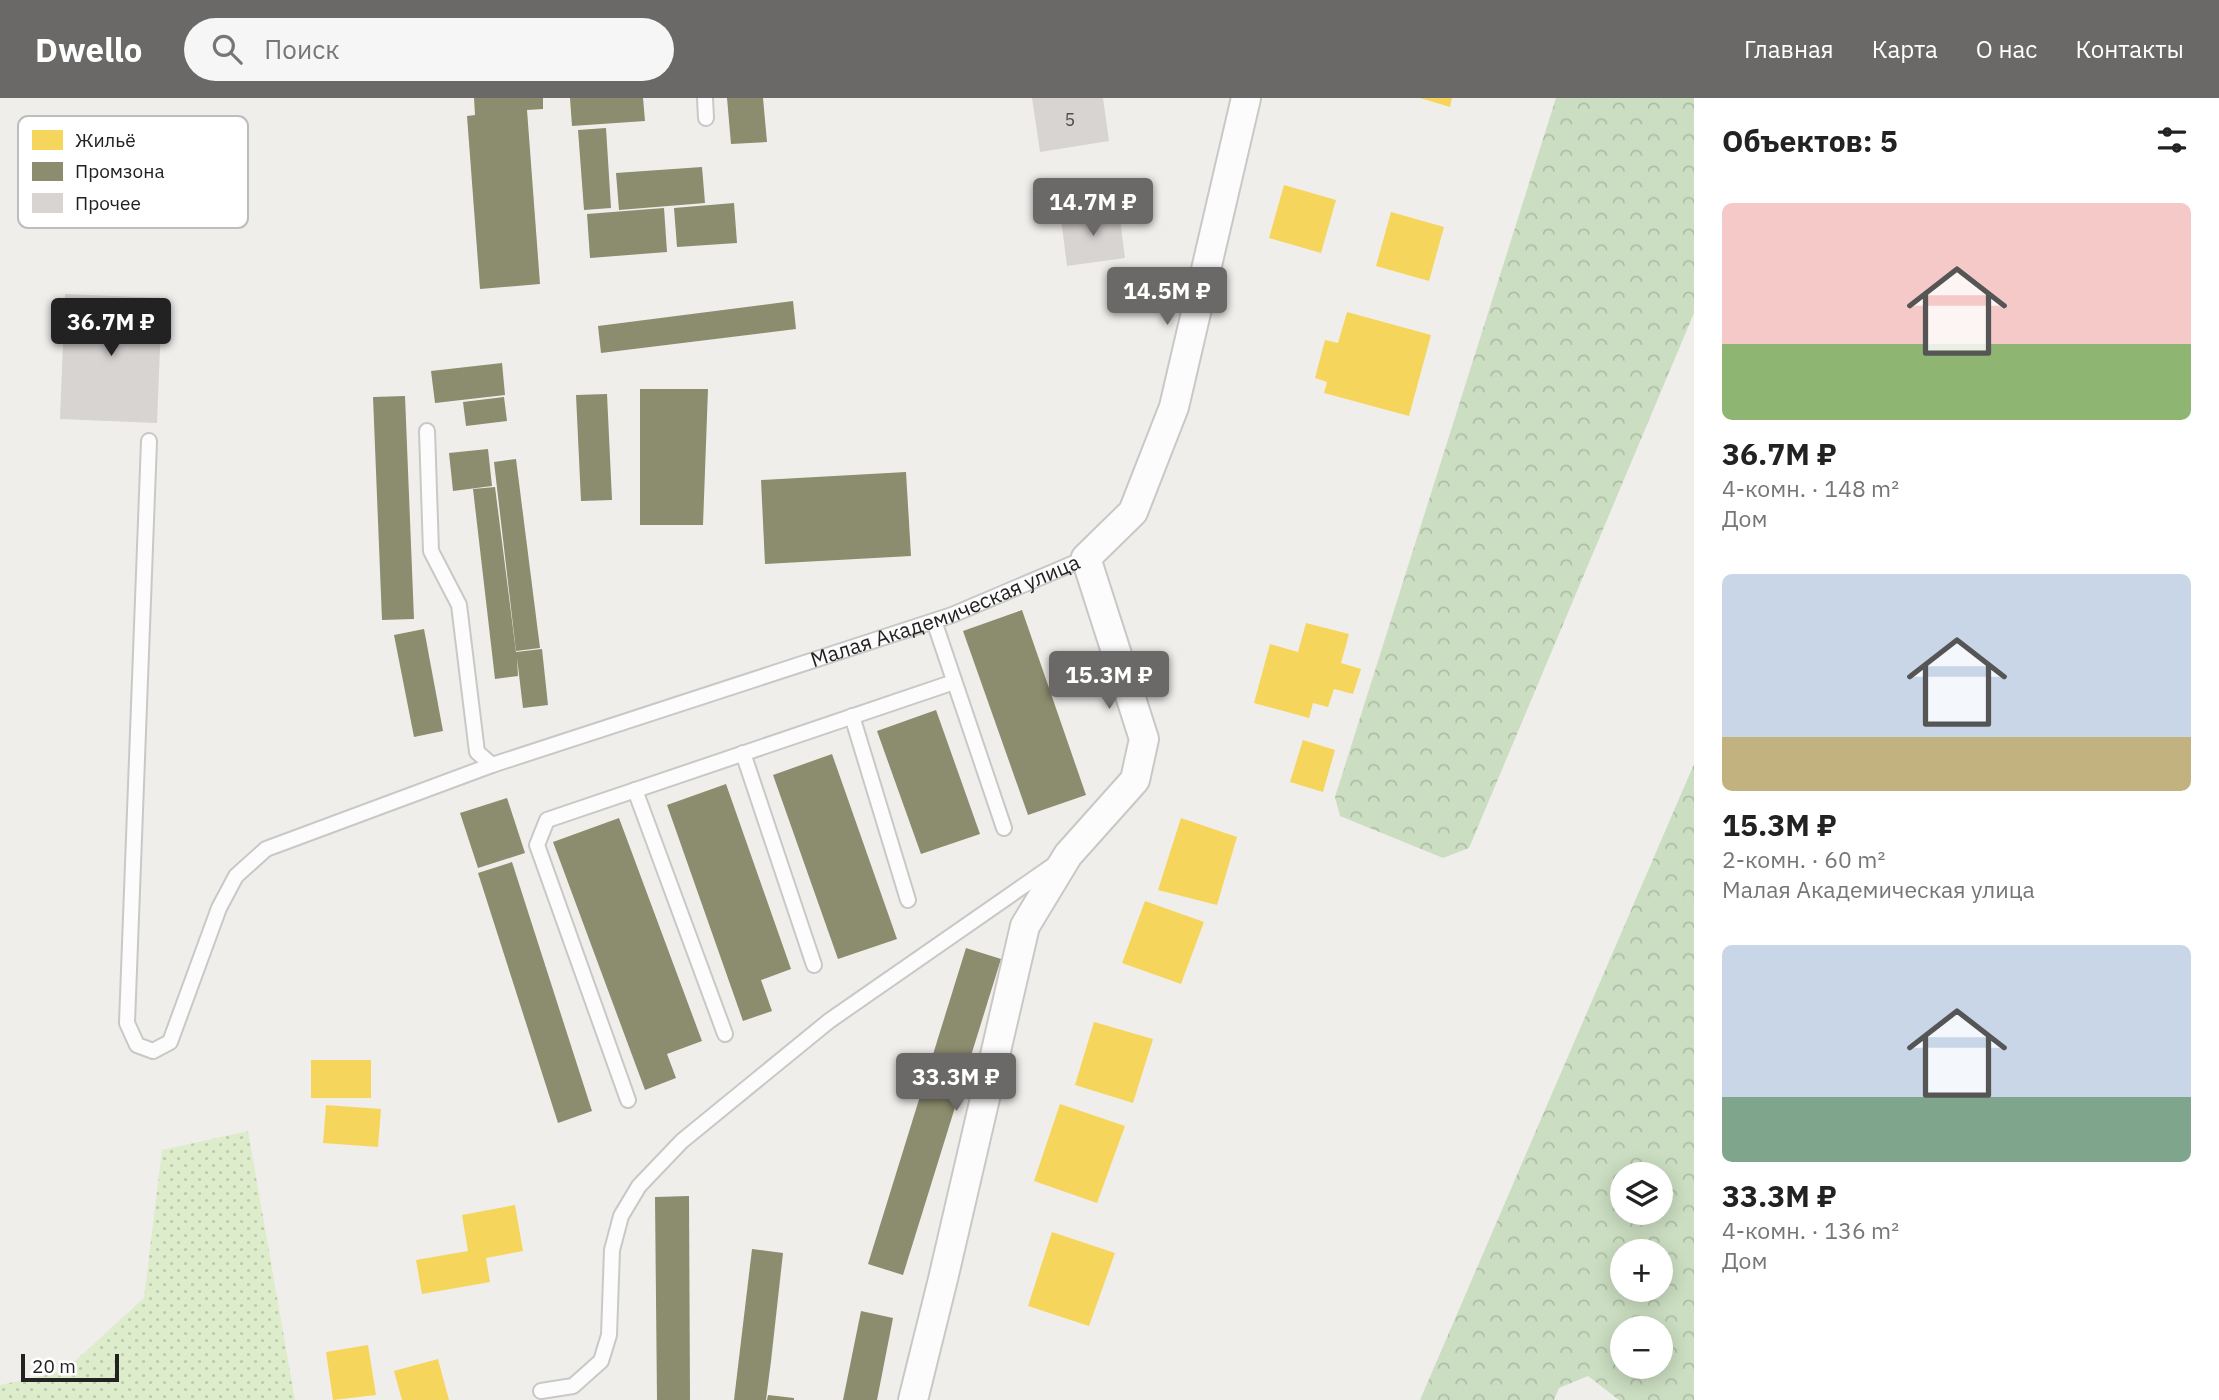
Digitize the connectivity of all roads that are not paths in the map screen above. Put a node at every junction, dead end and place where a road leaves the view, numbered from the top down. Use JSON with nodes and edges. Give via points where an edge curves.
{"nodes":[{"id":1,"x":705,"y":98,"type":"edge"},
{"id":2,"x":1246,"y":98,"type":"edge"},
{"id":3,"x":706,"y":118,"type":"dead end"},
{"id":4,"x":427,"y":431,"type":"dead end"},
{"id":5,"x":149,"y":441,"type":"dead end"},
{"id":6,"x":1086,"y":558,"type":"junction"},
{"id":7,"x":934,"y":621,"type":"junction"},
{"id":8,"x":954,"y":682,"type":"junction"},
{"id":9,"x":852,"y":716,"type":"junction"},
{"id":10,"x":743,"y":753,"type":"junction"},
{"id":11,"x":492,"y":765,"type":"junction"},
{"id":12,"x":635,"y":790,"type":"junction"},
{"id":13,"x":1004,"y":828,"type":"dead end"},
{"id":14,"x":1068,"y":855,"type":"junction"},
{"id":15,"x":908,"y":900,"type":"dead end"},
{"id":16,"x":814,"y":965,"type":"dead end"},
{"id":17,"x":725,"y":1034,"type":"dead end"},
{"id":18,"x":628,"y":1100,"type":"dead end"},
{"id":19,"x":541,"y":1391,"type":"dead end"},
{"id":20,"x":913,"y":1400,"type":"edge"}],
"edges":[{"from":1,"to":3,"type":"lane"},
{"from":2,"to":6,"type":"street","name":"Малая Академическая улица","via":[[1174,407],[1133,512]]},
{"from":4,"to":11,"type":"lane","via":[[431,551],[459,605],[477,752]]},
{"from":5,"to":11,"type":"lane","name":"Малая Академическая улица","via":[[127,1023],[137,1045],[153,1051],[170,1042],[219,908],[236,876],[266,849]]},
{"from":6,"to":7,"type":"lane","name":"Малая Академическая улица"},
{"from":6,"to":14,"type":"street","via":[[1144,739],[1135,780]]},
{"from":7,"to":8,"type":"lane"},
{"from":7,"to":11,"type":"lane","name":"Малая Академическая улица"},
{"from":8,"to":9,"type":"lane"},
{"from":8,"to":13,"type":"lane"},
{"from":9,"to":10,"type":"lane"},
{"from":9,"to":15,"type":"lane"},
{"from":10,"to":12,"type":"lane"},
{"from":10,"to":16,"type":"lane"},
{"from":12,"to":17,"type":"lane"},
{"from":12,"to":18,"type":"lane","via":[[547,820],[537,845]]},
{"from":14,"to":19,"type":"lane","via":[[829,1021],[682,1141],[639,1186],[621,1216],[612,1250],[609,1335],[601,1361],[573,1386]]},
{"from":14,"to":20,"type":"street","via":[[1025,926]]}]}
